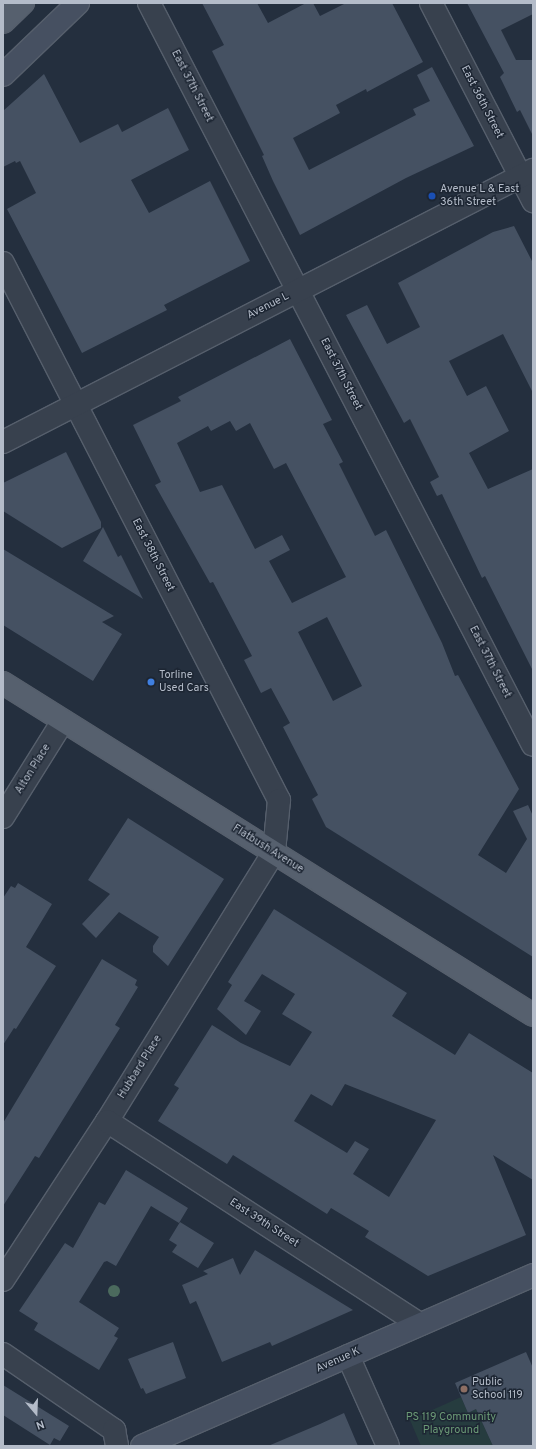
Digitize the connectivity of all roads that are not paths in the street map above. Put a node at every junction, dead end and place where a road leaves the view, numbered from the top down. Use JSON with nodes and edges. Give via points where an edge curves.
{"nodes":[{"id":1,"x":23,"y":3,"type":"edge"},
{"id":2,"x":78,"y":3,"type":"edge"},
{"id":3,"x":149,"y":3,"type":"edge"},
{"id":4,"x":431,"y":3,"type":"edge"},
{"id":5,"x":3,"y":22,"type":"edge"},
{"id":6,"x":3,"y":76,"type":"edge"},
{"id":7,"x":526,"y":173,"type":"edge"},
{"id":8,"x":533,"y":201,"type":"edge"},
{"id":9,"x":3,"y":263,"type":"edge"},
{"id":10,"x":298,"y":291,"type":"junction"},
{"id":11,"x":76,"y":405,"type":"junction"},
{"id":12,"x":3,"y":442,"type":"edge"},
{"id":13,"x":3,"y":683,"type":"edge"},
{"id":14,"x":63,"y":721,"type":"junction"},
{"id":15,"x":533,"y":745,"type":"edge"},
{"id":16,"x":3,"y":817,"type":"edge"},
{"id":17,"x":274,"y":852,"type":"junction"},
{"id":18,"x":533,"y":1015,"type":"edge"},
{"id":19,"x":107,"y":1121,"type":"junction"},
{"id":20,"x":533,"y":1275,"type":"edge"},
{"id":21,"x":3,"y":1280,"type":"edge"},
{"id":22,"x":420,"y":1324,"type":"junction"},
{"id":23,"x":3,"y":1354,"type":"edge"},
{"id":24,"x":348,"y":1356,"type":"junction"},
{"id":25,"x":117,"y":1446,"type":"edge"},
{"id":26,"x":142,"y":1446,"type":"edge"},
{"id":27,"x":388,"y":1446,"type":"edge"}],
"edges":[{"from":1,"to":5,"type":"main road"},
{"from":2,"to":6,"type":"street"},
{"from":3,"to":10,"type":"street","name":"East 37th Street"},
{"from":4,"to":7,"type":"street","name":"East 36th Street"},
{"from":7,"to":8,"type":"street","name":"East 36th Street"},
{"from":7,"to":10,"type":"street","name":"Avenue L"},
{"from":9,"to":11,"type":"street","name":"East 38th Street"},
{"from":10,"to":11,"type":"street","name":"Avenue L"},
{"from":10,"to":15,"type":"street","name":"East 37th Street"},
{"from":11,"to":12,"type":"street","name":"Avenue L"},
{"from":11,"to":17,"type":"street","name":"East 38th Street","via":[[279,800]]},
{"from":13,"to":14,"type":"main road","name":"Flatbush Avenue"},
{"from":14,"to":16,"type":"street","name":"Alton Place"},
{"from":14,"to":17,"type":"main road","name":"Flatbush Avenue"},
{"from":17,"to":18,"type":"main road","name":"Flatbush Avenue"},
{"from":17,"to":19,"type":"street","name":"Hubbard Place"},
{"from":19,"to":21,"type":"street","name":"Hubbard Place"},
{"from":19,"to":22,"type":"street","name":"East 39th Street"},
{"from":20,"to":22,"type":"street","name":"Avenue K"},
{"from":22,"to":24,"type":"street","name":"Avenue K"},
{"from":23,"to":25,"type":"street","via":[[114,1430]]},
{"from":24,"to":26,"type":"street","name":"Avenue K"},
{"from":24,"to":27,"type":"street"}]}
